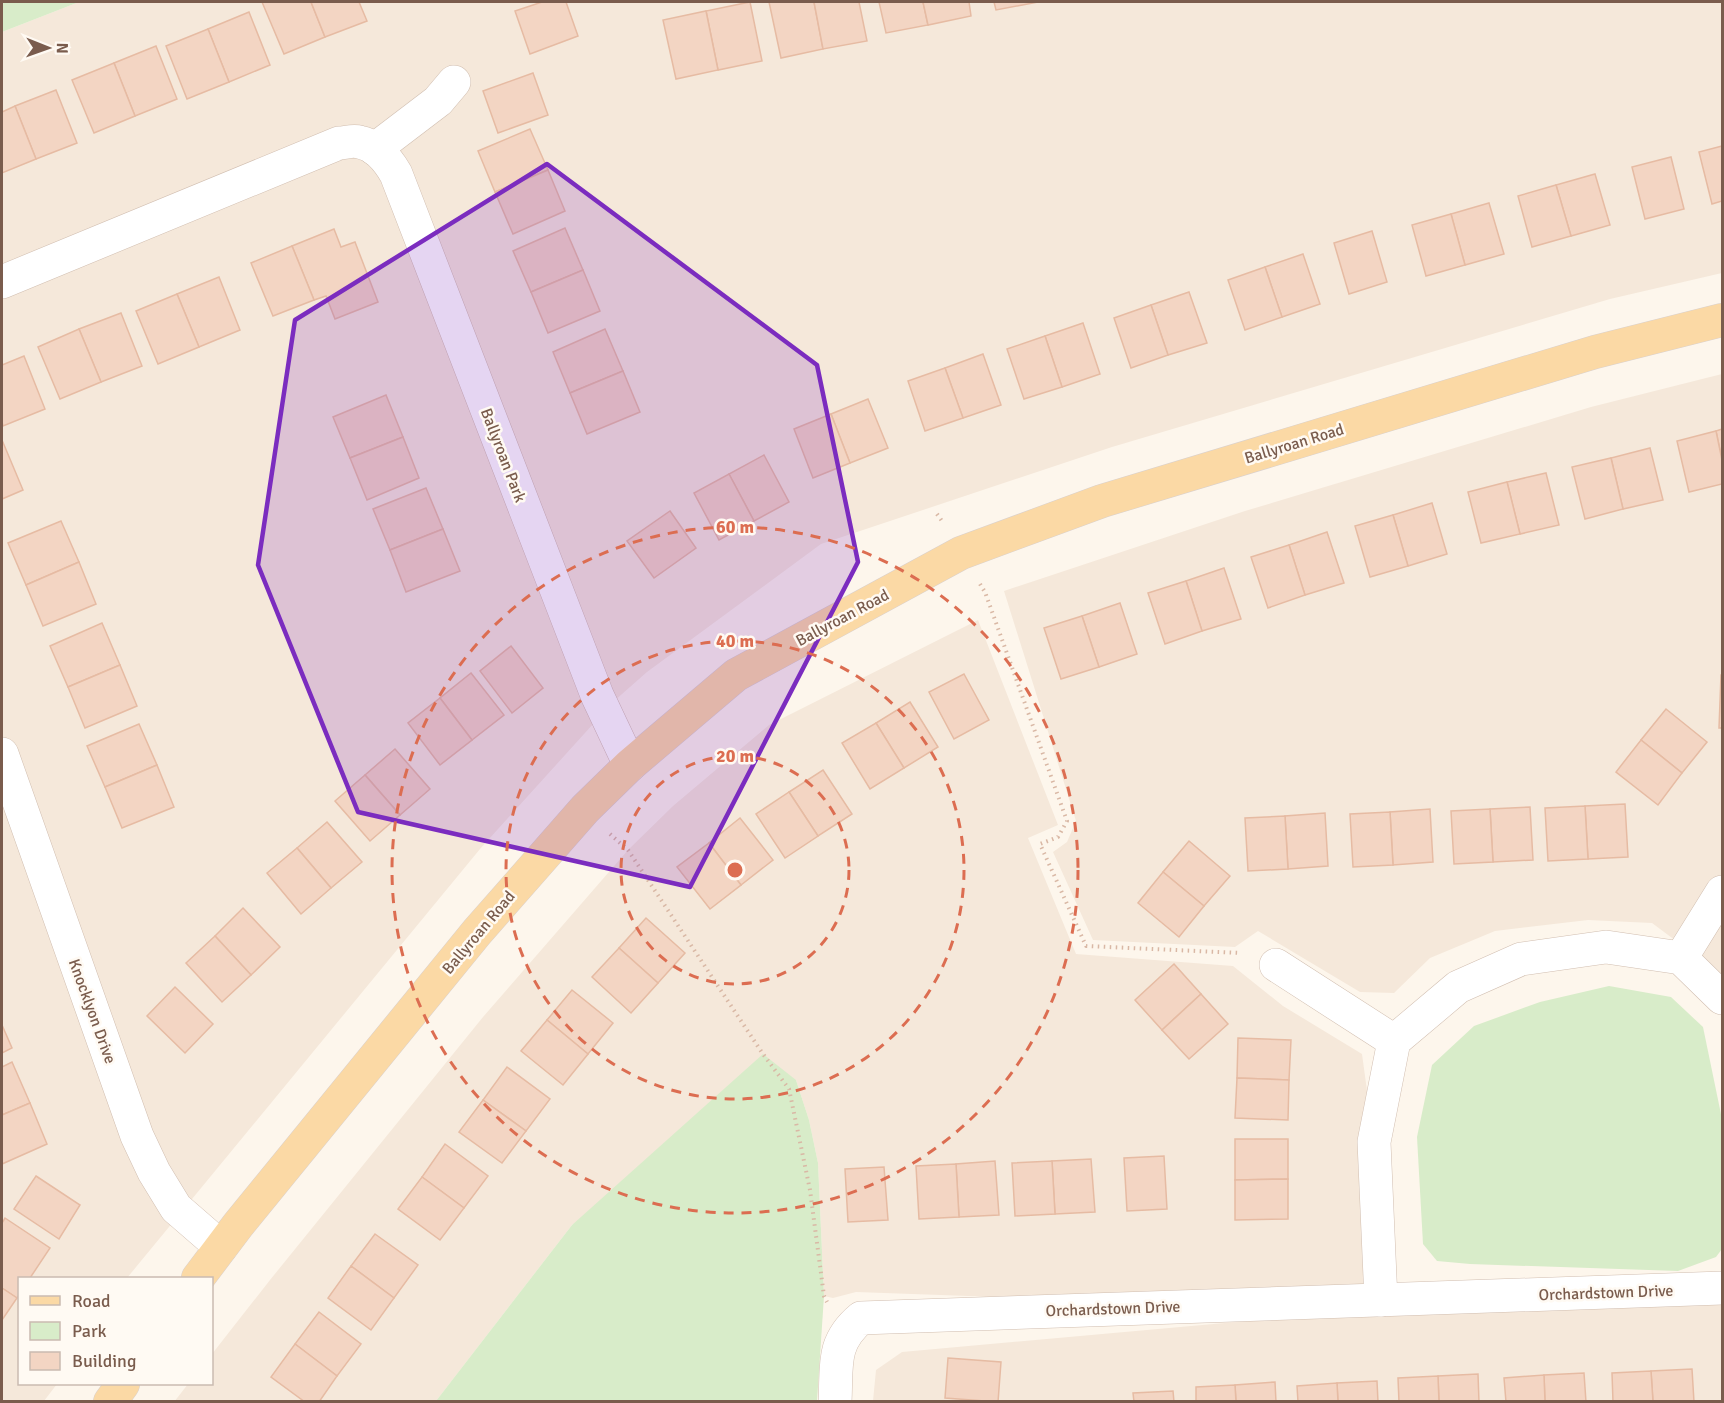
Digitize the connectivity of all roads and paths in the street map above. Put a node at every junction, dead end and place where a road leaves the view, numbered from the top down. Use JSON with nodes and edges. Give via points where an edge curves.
{"nodes":[{"id":1,"x":453,"y":82,"type":"dead end"},
{"id":2,"x":375,"y":149,"type":"junction"},
{"id":3,"x":2,"y":282,"type":"edge"},
{"id":4,"x":1722,"y":320,"type":"edge"},
{"id":5,"x":986,"y":592,"type":"dead end"},
{"id":6,"x":2,"y":754,"type":"edge"},
{"id":7,"x":630,"y":765,"type":"junction"},
{"id":8,"x":613,"y":837,"type":"dead end"},
{"id":9,"x":1722,"y":892,"type":"edge"},
{"id":10,"x":1241,"y":953,"type":"dead end"},
{"id":11,"x":1681,"y":958,"type":"junction"},
{"id":12,"x":1276,"y":965,"type":"dead end"},
{"id":13,"x":1722,"y":998,"type":"edge"},
{"id":14,"x":1394,"y":1041,"type":"junction"},
{"id":15,"x":221,"y":1246,"type":"junction"},
{"id":16,"x":199,"y":1277,"type":"edge"},
{"id":17,"x":1722,"y":1288,"type":"edge"},
{"id":18,"x":1381,"y":1300,"type":"junction"},
{"id":19,"x":839,"y":1316,"type":"junction"},
{"id":20,"x":122,"y":1385,"type":"edge"},
{"id":21,"x":110,"y":1401,"type":"edge"},
{"id":22,"x":835,"y":1401,"type":"edge"}],
"edges":[{"from":1,"to":2,"type":"street","via":[[438,101]]},
{"from":2,"to":3,"type":"street","via":[[358,141],[339,143]]},
{"from":2,"to":7,"type":"street","name":"Ballyroan Park","via":[[396,174],[597,695]]},
{"from":4,"to":7,"type":"main road","name":"Ballyroan Road","via":[[1595,352],[1102,501],[961,553],[736,675]]},
{"from":5,"to":10,"type":"path","via":[[1067,821],[1058,837],[1040,844],[1086,946]]},
{"from":6,"to":15,"type":"street","name":"Knocklyon Drive","via":[[137,1136],[176,1208]]},
{"from":7,"to":15,"type":"main road","name":"Ballyroan Road","via":[[585,809],[477,932]]},
{"from":8,"to":19,"type":"path","via":[[628,850],[789,1089],[810,1190],[824,1296]]},
{"from":9,"to":11,"type":"street"},
{"from":11,"to":13,"type":"street"},
{"from":11,"to":14,"type":"street","via":[[1606,947],[1521,958],[1458,987]]},
{"from":12,"to":14,"type":"street"},
{"from":14,"to":18,"type":"street","via":[[1374,1142]]},
{"from":15,"to":16,"type":"main road","name":"Ballyroan Road"},
{"from":17,"to":18,"type":"street","name":"Orchardstown Drive"},
{"from":18,"to":19,"type":"street","name":"Orchardstown Drive"},
{"from":19,"to":22,"type":"street"},
{"from":20,"to":21,"type":"main road"}]}
